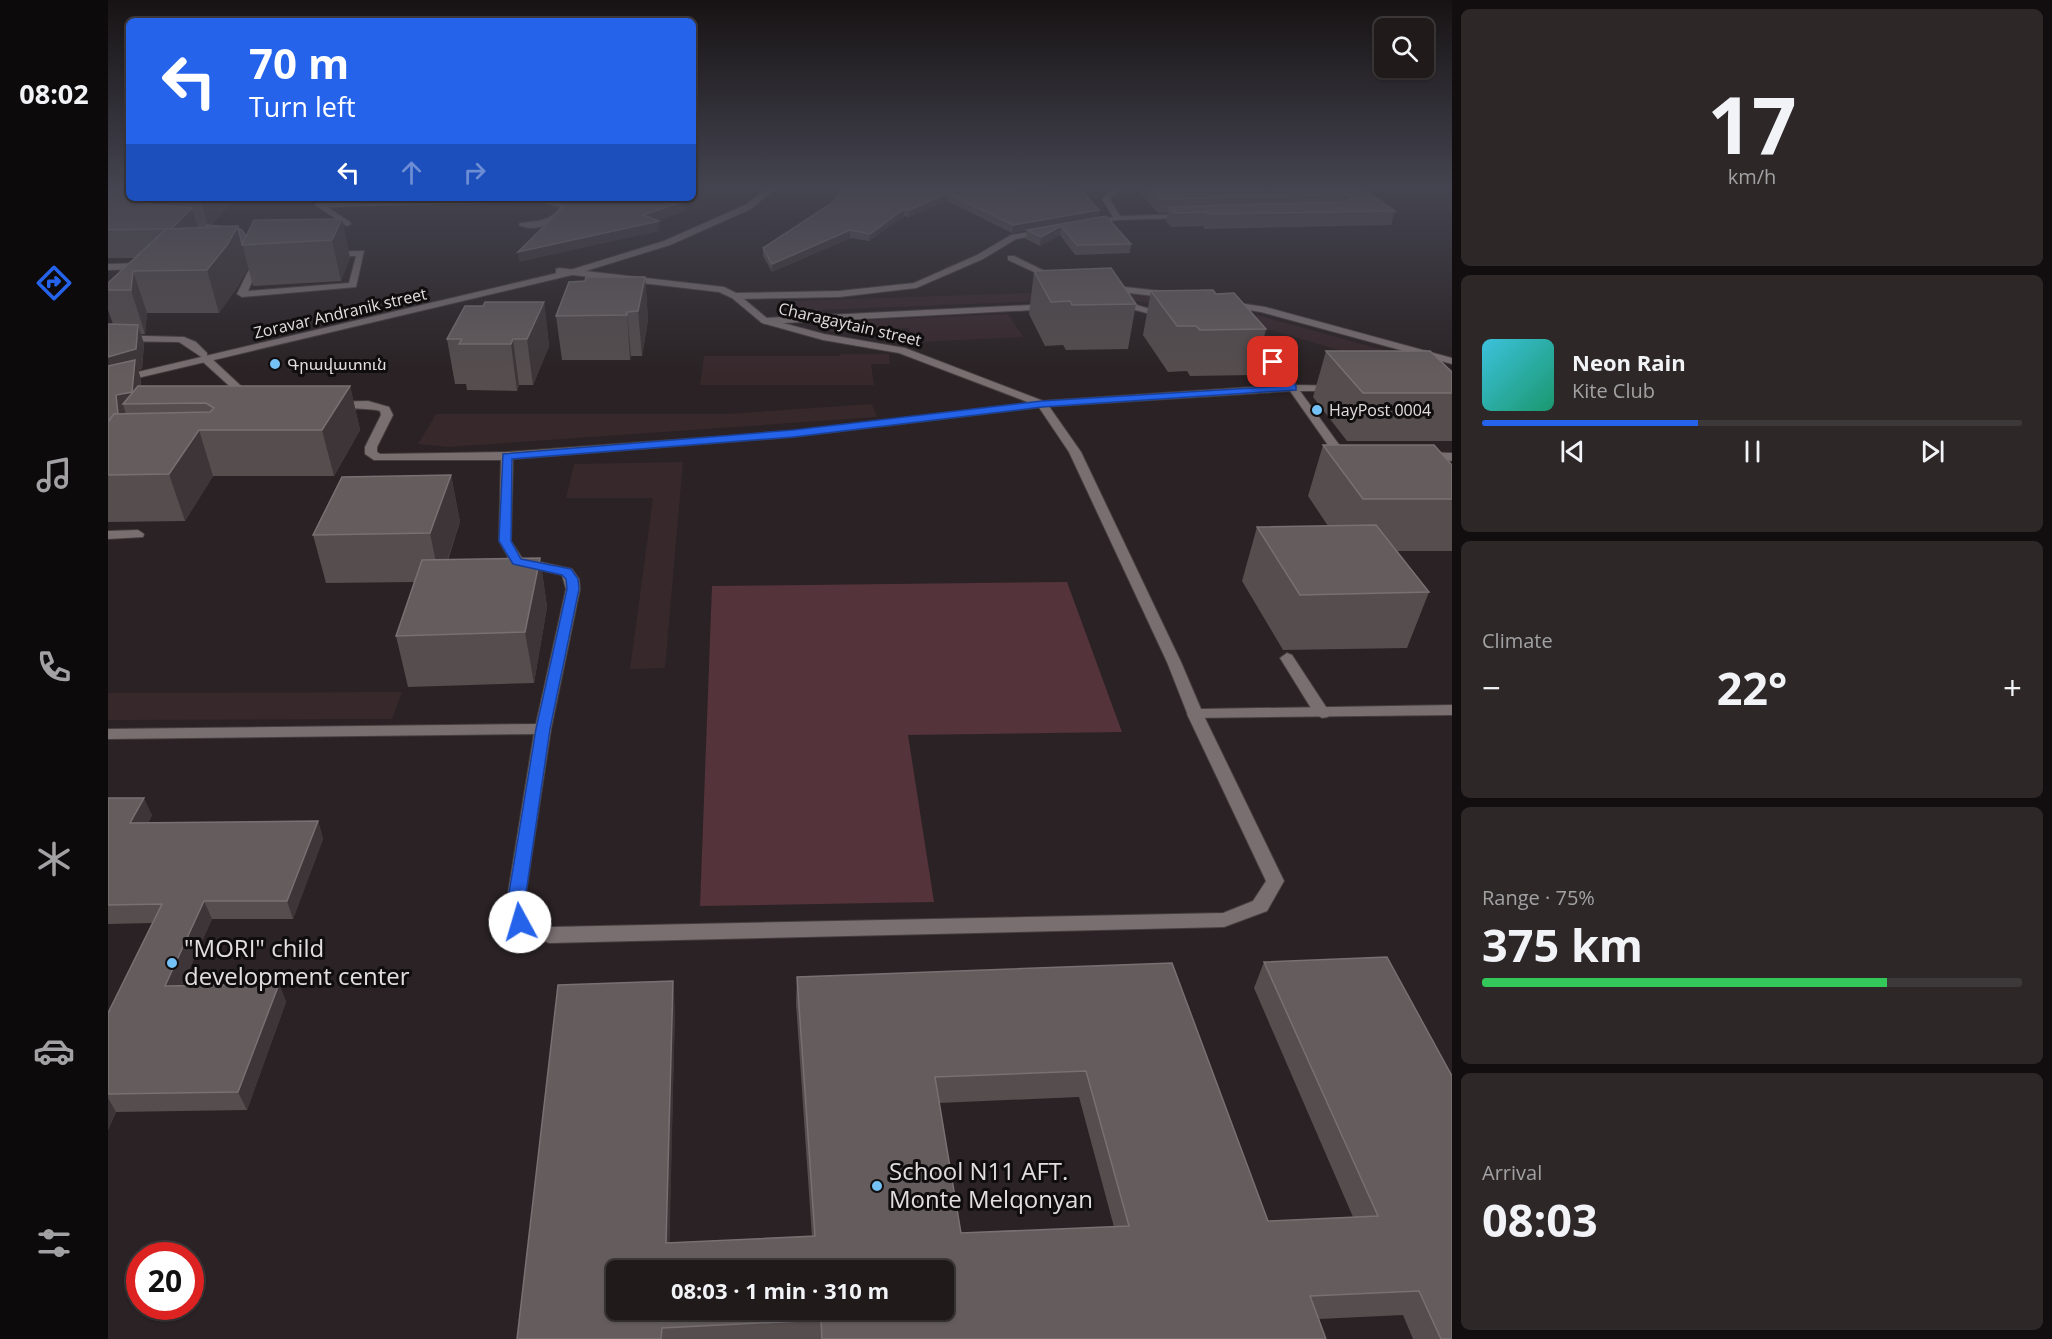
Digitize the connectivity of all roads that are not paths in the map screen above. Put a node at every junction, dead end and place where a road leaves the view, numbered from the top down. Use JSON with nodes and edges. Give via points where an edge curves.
{"nodes":[{"id":1,"x":634,"y":248,"type":"edge"},
{"id":2,"x":650,"y":248,"type":"edge"},
{"id":3,"x":995,"y":248,"type":"edge"},
{"id":4,"x":258,"y":254,"type":"junction"},
{"id":5,"x":1011,"y":258,"type":"dead end"},
{"id":6,"x":246,"y":262,"type":"edge"},
{"id":7,"x":154,"y":266,"type":"edge"},
{"id":8,"x":108,"y":267,"type":"edge"},
{"id":9,"x":559,"y":271,"type":"junction"},
{"id":10,"x":573,"y":272,"type":"junction"},
{"id":11,"x":1062,"y":280,"type":"edge"},
{"id":12,"x":1097,"y":286,"type":"edge"},
{"id":13,"x":735,"y":296,"type":"junction"},
{"id":14,"x":1178,"y":296,"type":"edge"},
{"id":15,"x":1220,"y":303,"type":"edge"},
{"id":16,"x":1100,"y":305,"type":"edge"},
{"id":17,"x":1064,"y":306,"type":"edge"},
{"id":18,"x":1180,"y":319,"type":"edge"},
{"id":19,"x":765,"y":321,"type":"junction"},
{"id":20,"x":1236,"y":335,"type":"edge"},
{"id":21,"x":108,"y":338,"type":"edge"},
{"id":22,"x":205,"y":358,"type":"junction"},
{"id":23,"x":1452,"y":361,"type":"edge"},
{"id":24,"x":108,"y":376,"type":"edge"},
{"id":25,"x":108,"y":382,"type":"edge"},
{"id":26,"x":1292,"y":388,"type":"junction"},
{"id":27,"x":1348,"y":388,"type":"edge"},
{"id":28,"x":266,"y":403,"type":"edge"},
{"id":29,"x":323,"y":404,"type":"edge"},
{"id":30,"x":1042,"y":404,"type":"junction"},
{"id":31,"x":1361,"y":454,"type":"edge"},
{"id":32,"x":1415,"y":455,"type":"edge"},
{"id":33,"x":507,"y":456,"type":"junction"},
{"id":34,"x":1452,"y":457,"type":"edge"},
{"id":35,"x":138,"y":534,"type":"edge"},
{"id":36,"x":108,"y":535,"type":"edge"},
{"id":37,"x":1287,"y":658,"type":"dead end"},
{"id":38,"x":1452,"y":710,"type":"edge"},
{"id":39,"x":1322,"y":713,"type":"junction"},
{"id":40,"x":1195,"y":714,"type":"junction"},
{"id":41,"x":543,"y":729,"type":"junction"},
{"id":42,"x":108,"y":734,"type":"edge"}],
"edges":[{"from":1,"to":9,"type":"main road","name":"Zoravar Andranik street"},
{"from":2,"to":10,"type":"main road","name":"Zoravar Andranik street"},
{"from":3,"to":13,"type":"main road","via":[[916,285],[839,294]]},
{"from":4,"to":4,"type":"main road","via":[[242,294],[353,285],[361,253]]},
{"from":4,"to":6,"type":"main road"},
{"from":5,"to":11,"type":"main road"},
{"from":7,"to":8,"type":"main road"},
{"from":9,"to":10,"type":"main road","name":"Charagaytain street"},
{"from":9,"to":22,"type":"main road","name":"Zoravar Andranik street"},
{"from":10,"to":13,"type":"main road","name":"Charagaytain street","via":[[721,289]]},
{"from":10,"to":22,"type":"main road","name":"Zoravar Andranik street"},
{"from":12,"to":14,"type":"main road"},
{"from":13,"to":19,"type":"main road","name":"Charagaytain street"},
{"from":15,"to":23,"type":"main road","via":[[1262,309]]},
{"from":16,"to":18,"type":"main road","via":[[1124,304]]},
{"from":17,"to":19,"type":"main road"},
{"from":19,"to":30,"type":"main road","name":"Charagaytain street","via":[[823,337],[901,350]]},
{"from":20,"to":26,"type":"main road","via":[[1264,348]]},
{"from":21,"to":22,"type":"main road","via":[[181,339]]},
{"from":22,"to":24,"type":"main road","name":"Zoravar Andranik street"},
{"from":22,"to":25,"type":"main road","name":"Zoravar Andranik street"},
{"from":22,"to":28,"type":"main road","via":[[254,403]]},
{"from":26,"to":27,"type":"main road"},
{"from":26,"to":30,"type":"main road"},
{"from":26,"to":31,"type":"main road","via":[[1339,453]]},
{"from":29,"to":33,"type":"main road","via":[[368,404],[385,409],[387,415],[370,447],[371,454],[378,458]]},
{"from":30,"to":33,"type":"main road","via":[[793,434]]},
{"from":30,"to":40,"type":"main road","via":[[1075,452]]},
{"from":32,"to":34,"type":"main road"},
{"from":33,"to":41,"type":"main road","via":[[505,541],[511,553],[517,561],[567,572],[572,579]]},
{"from":35,"to":36,"type":"main road"},
{"from":37,"to":39,"type":"main road"},
{"from":38,"to":39,"type":"main road"},
{"from":39,"to":40,"type":"main road"},
{"from":40,"to":41,"type":"main road","via":[[1275,881],[1260,906],[1224,920],[549,935],[520,922],[517,893]]},
{"from":41,"to":42,"type":"main road"}]}
